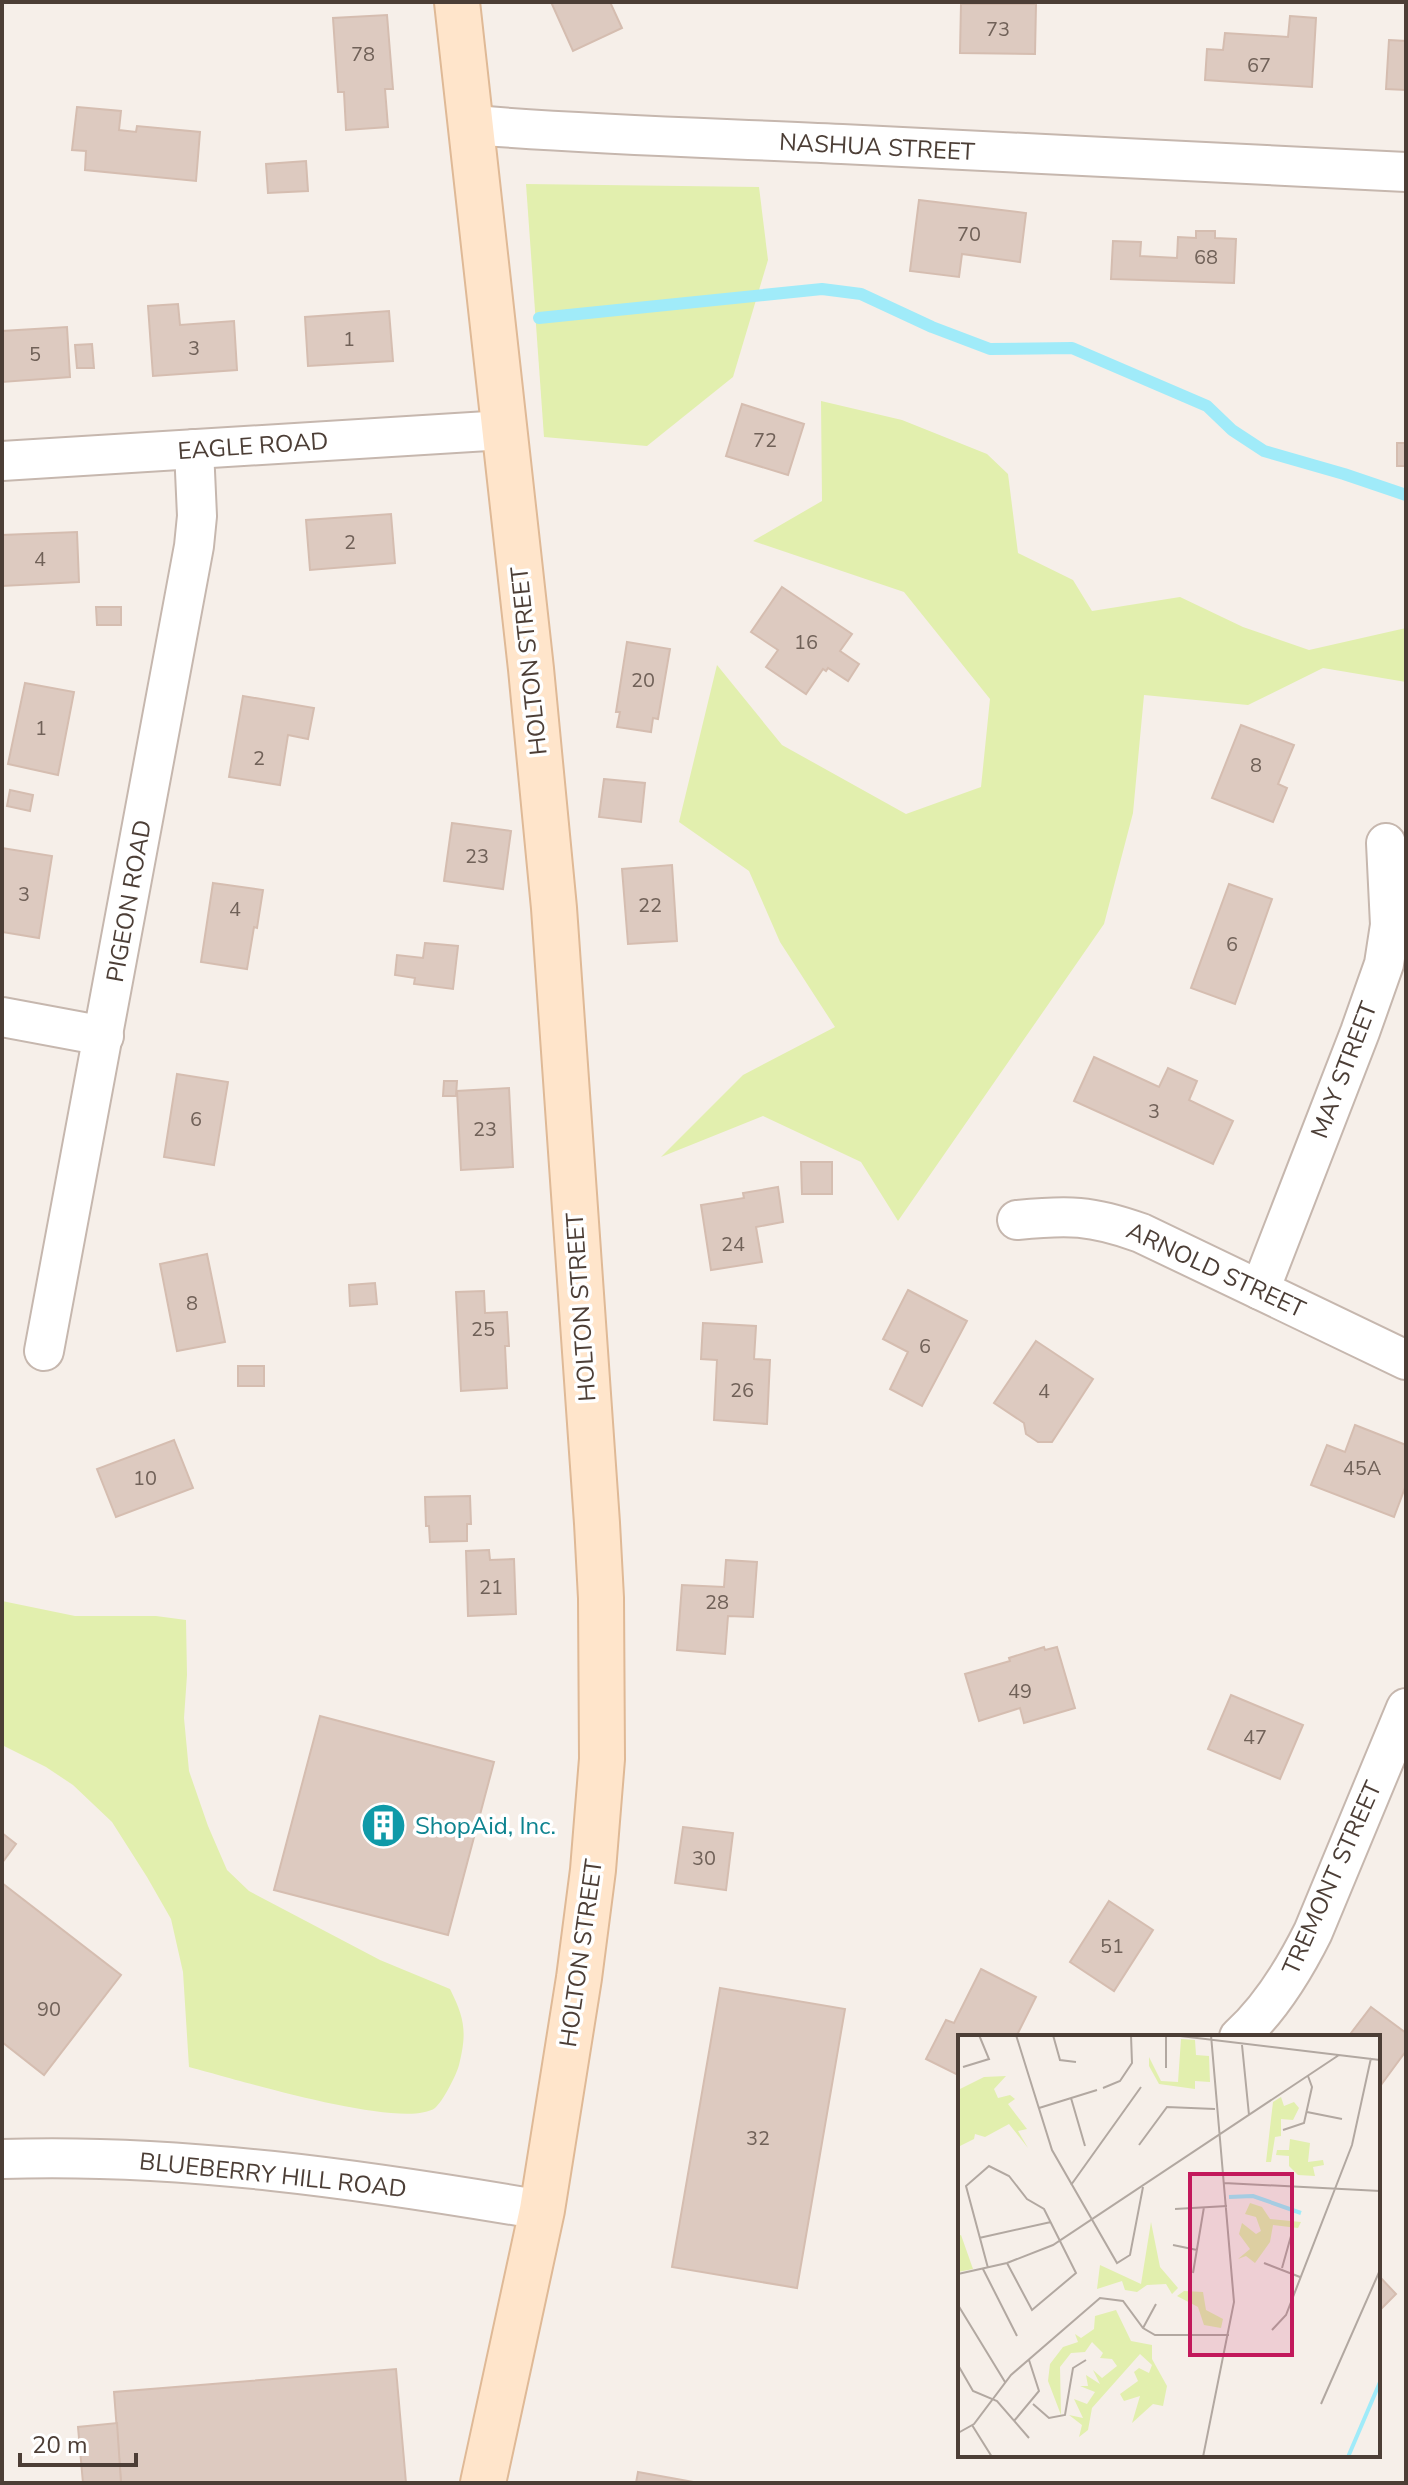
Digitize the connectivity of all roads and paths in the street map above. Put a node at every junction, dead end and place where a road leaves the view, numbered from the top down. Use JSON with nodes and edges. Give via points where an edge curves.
{"nodes":[{"id":1,"x":457,"y":2,"type":"edge"},
{"id":2,"x":472,"y":125,"type":"junction"},
{"id":3,"x":1406,"y":172,"type":"edge"},
{"id":4,"x":504,"y":430,"type":"junction"},
{"id":5,"x":194,"y":449,"type":"junction"},
{"id":6,"x":2,"y":461,"type":"edge"},
{"id":7,"x":1386,"y":843,"type":"dead end"},
{"id":8,"x":2,"y":1017,"type":"edge"},
{"id":9,"x":104,"y":1036,"type":"junction"},
{"id":10,"x":1017,"y":1220,"type":"dead end"},
{"id":11,"x":1260,"y":1290,"type":"junction"},
{"id":12,"x":44,"y":1351,"type":"dead end"},
{"id":13,"x":1406,"y":1360,"type":"edge"},
{"id":14,"x":1406,"y":1708,"type":"edge"},
{"id":15,"x":1241,"y":2035,"type":"edge"},
{"id":16,"x":2,"y":2159,"type":"edge"},
{"id":17,"x":542,"y":2210,"type":"junction"},
{"id":18,"x":483,"y":2483,"type":"edge"}],
"edges":[{"from":1,"to":2,"type":"street"},
{"from":2,"to":3,"type":"street","name":"NASHUA STREET"},
{"from":2,"to":4,"type":"street","name":"HOLTON STREET"},
{"from":4,"to":5,"type":"street","name":"EAGLE ROAD"},
{"from":4,"to":17,"type":"street","name":"HOLTON STREET","via":[[554,908],[600,1586],[599,1816]]},
{"from":5,"to":6,"type":"street","name":"EAGLE ROAD"},
{"from":5,"to":9,"type":"street","name":"PIGEON ROAD","via":[[194,546]]},
{"from":7,"to":11,"type":"street","name":"MAY STREET","via":[[1390,925],[1384,964]]},
{"from":8,"to":9,"type":"street"},
{"from":9,"to":12,"type":"street","name":"PIGEON ROAD"},
{"from":10,"to":11,"type":"street","name":"ARNOLD STREET","via":[[1080,1216],[1120,1225]]},
{"from":11,"to":13,"type":"street","name":"ARNOLD STREET"},
{"from":14,"to":15,"type":"street","name":"TREMONT STREET","via":[[1300,1958]]},
{"from":16,"to":17,"type":"street","name":"BLUEBERRY HILL ROAD","via":[[78,2157],[236,2169],[406,2187]]},
{"from":17,"to":18,"type":"street","name":"HOLTON STREET"}]}
